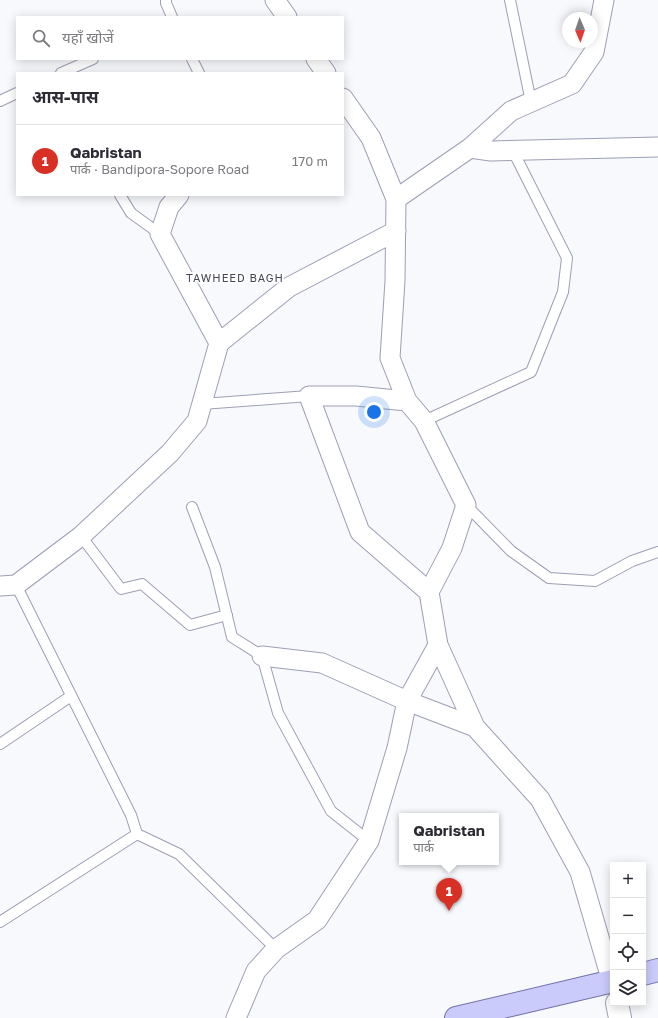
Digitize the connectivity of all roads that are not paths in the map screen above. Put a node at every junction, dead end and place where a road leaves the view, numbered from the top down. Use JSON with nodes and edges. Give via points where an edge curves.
{"nodes":[{"id":1,"x":166,"y":0,"type":"edge"},
{"id":2,"x":275,"y":0,"type":"edge"},
{"id":3,"x":510,"y":0,"type":"edge"},
{"id":4,"x":604,"y":0,"type":"edge"},
{"id":5,"x":172,"y":16,"type":"edge"},
{"id":6,"x":286,"y":16,"type":"edge"},
{"id":7,"x":91,"y":60,"type":"edge"},
{"id":8,"x":192,"y":60,"type":"edge"},
{"id":9,"x":317,"y":60,"type":"edge"},
{"id":10,"x":63,"y":72,"type":"edge"},
{"id":11,"x":198,"y":72,"type":"edge"},
{"id":12,"x":325,"y":72,"type":"edge"},
{"id":13,"x":16,"y":93,"type":"edge"},
{"id":14,"x":344,"y":99,"type":"edge"},
{"id":15,"x":0,"y":101,"type":"edge"},
{"id":16,"x":531,"y":102,"type":"junction"},
{"id":17,"x":658,"y":147,"type":"edge"},
{"id":18,"x":470,"y":148,"type":"junction"},
{"id":19,"x":513,"y":150,"type":"junction"},
{"id":20,"x":121,"y":196,"type":"edge"},
{"id":21,"x":179,"y":196,"type":"edge"},
{"id":22,"x":396,"y":199,"type":"junction"},
{"id":23,"x":396,"y":231,"type":"junction"},
{"id":24,"x":160,"y":234,"type":"junction"},
{"id":25,"x":219,"y":343,"type":"junction"},
{"id":26,"x":309,"y":396,"type":"junction"},
{"id":27,"x":407,"y":401,"type":"junction"},
{"id":28,"x":202,"y":404,"type":"junction"},
{"id":29,"x":424,"y":421,"type":"junction"},
{"id":30,"x":466,"y":505,"type":"junction"},
{"id":31,"x":192,"y":507,"type":"dead end"},
{"id":32,"x":81,"y":536,"type":"junction"},
{"id":33,"x":658,"y":552,"type":"edge"},
{"id":34,"x":8,"y":586,"type":"edge"},
{"id":35,"x":429,"y":592,"type":"junction"},
{"id":36,"x":227,"y":615,"type":"junction"},
{"id":37,"x":438,"y":645,"type":"junction"},
{"id":38,"x":262,"y":656,"type":"junction"},
{"id":39,"x":71,"y":696,"type":"junction"},
{"id":40,"x":407,"y":701,"type":"junction"},
{"id":41,"x":475,"y":727,"type":"junction"},
{"id":42,"x":0,"y":744,"type":"edge"},
{"id":43,"x":137,"y":834,"type":"junction"},
{"id":44,"x":369,"y":841,"type":"junction"},
{"id":45,"x":0,"y":922,"type":"edge"},
{"id":46,"x":276,"y":949,"type":"junction"},
{"id":47,"x":658,"y":970,"type":"edge"},
{"id":48,"x":646,"y":973,"type":"edge"},
{"id":49,"x":610,"y":977,"type":"edge"},
{"id":50,"x":610,"y":984,"type":"edge"},
{"id":51,"x":617,"y":1006,"type":"edge"},
{"id":52,"x":236,"y":1018,"type":"edge"},
{"id":53,"x":456,"y":1018,"type":"edge"},
{"id":54,"x":620,"y":1018,"type":"edge"}],
"edges":[{"from":1,"to":5,"type":"lane"},
{"from":2,"to":6,"type":"street"},
{"from":3,"to":16,"type":"lane"},
{"from":4,"to":16,"type":"street","via":[[594,52],[572,84]]},
{"from":7,"to":10,"type":"lane"},
{"from":8,"to":11,"type":"lane"},
{"from":9,"to":12,"type":"street"},
{"from":13,"to":15,"type":"lane"},
{"from":14,"to":22,"type":"street","via":[[371,138]]},
{"from":16,"to":18,"type":"street","via":[[511,111]]},
{"from":17,"to":19,"type":"street"},
{"from":18,"to":19,"type":"street"},
{"from":18,"to":22,"type":"street"},
{"from":19,"to":29,"type":"lane","via":[[567,258],[563,292],[531,372]]},
{"from":20,"to":24,"type":"lane","via":[[131,213]]},
{"from":21,"to":24,"type":"street","via":[[169,207]]},
{"from":22,"to":23,"type":"street"},
{"from":23,"to":25,"type":"street","via":[[289,287]]},
{"from":23,"to":27,"type":"street","via":[[390,358]]},
{"from":24,"to":25,"type":"street"},
{"from":25,"to":28,"type":"street"},
{"from":26,"to":27,"type":"street","via":[[356,396]]},
{"from":26,"to":28,"type":"lane"},
{"from":26,"to":35,"type":"street","via":[[360,532]]},
{"from":27,"to":29,"type":"street"},
{"from":28,"to":32,"type":"street","via":[[197,421],[170,453]]},
{"from":29,"to":30,"type":"street"},
{"from":30,"to":33,"type":"lane","via":[[510,551],[549,578],[595,581],[632,561]]},
{"from":30,"to":35,"type":"street","via":[[452,548]]},
{"from":31,"to":36,"type":"lane","via":[[215,567]]},
{"from":32,"to":34,"type":"street"},
{"from":32,"to":36,"type":"lane","via":[[121,589],[142,584],[190,624]]},
{"from":34,"to":39,"type":"lane"},
{"from":35,"to":37,"type":"street"},
{"from":36,"to":38,"type":"lane","via":[[232,638]]},
{"from":37,"to":40,"type":"street"},
{"from":37,"to":41,"type":"street"},
{"from":38,"to":40,"type":"street","via":[[322,663]]},
{"from":38,"to":44,"type":"lane","via":[[278,713],[331,811]]},
{"from":39,"to":42,"type":"lane"},
{"from":39,"to":43,"type":"lane"},
{"from":40,"to":41,"type":"street"},
{"from":40,"to":44,"type":"street"},
{"from":41,"to":49,"type":"street","via":[[540,799],[580,872]]},
{"from":43,"to":45,"type":"lane"},
{"from":43,"to":46,"type":"lane","via":[[179,854]]},
{"from":44,"to":46,"type":"street","via":[[317,920]]},
{"from":46,"to":52,"type":"street","via":[[256,970]]},
{"from":47,"to":48,"type":"main road"},
{"from":50,"to":53,"type":"main road"},
{"from":51,"to":54,"type":"main road"}]}
